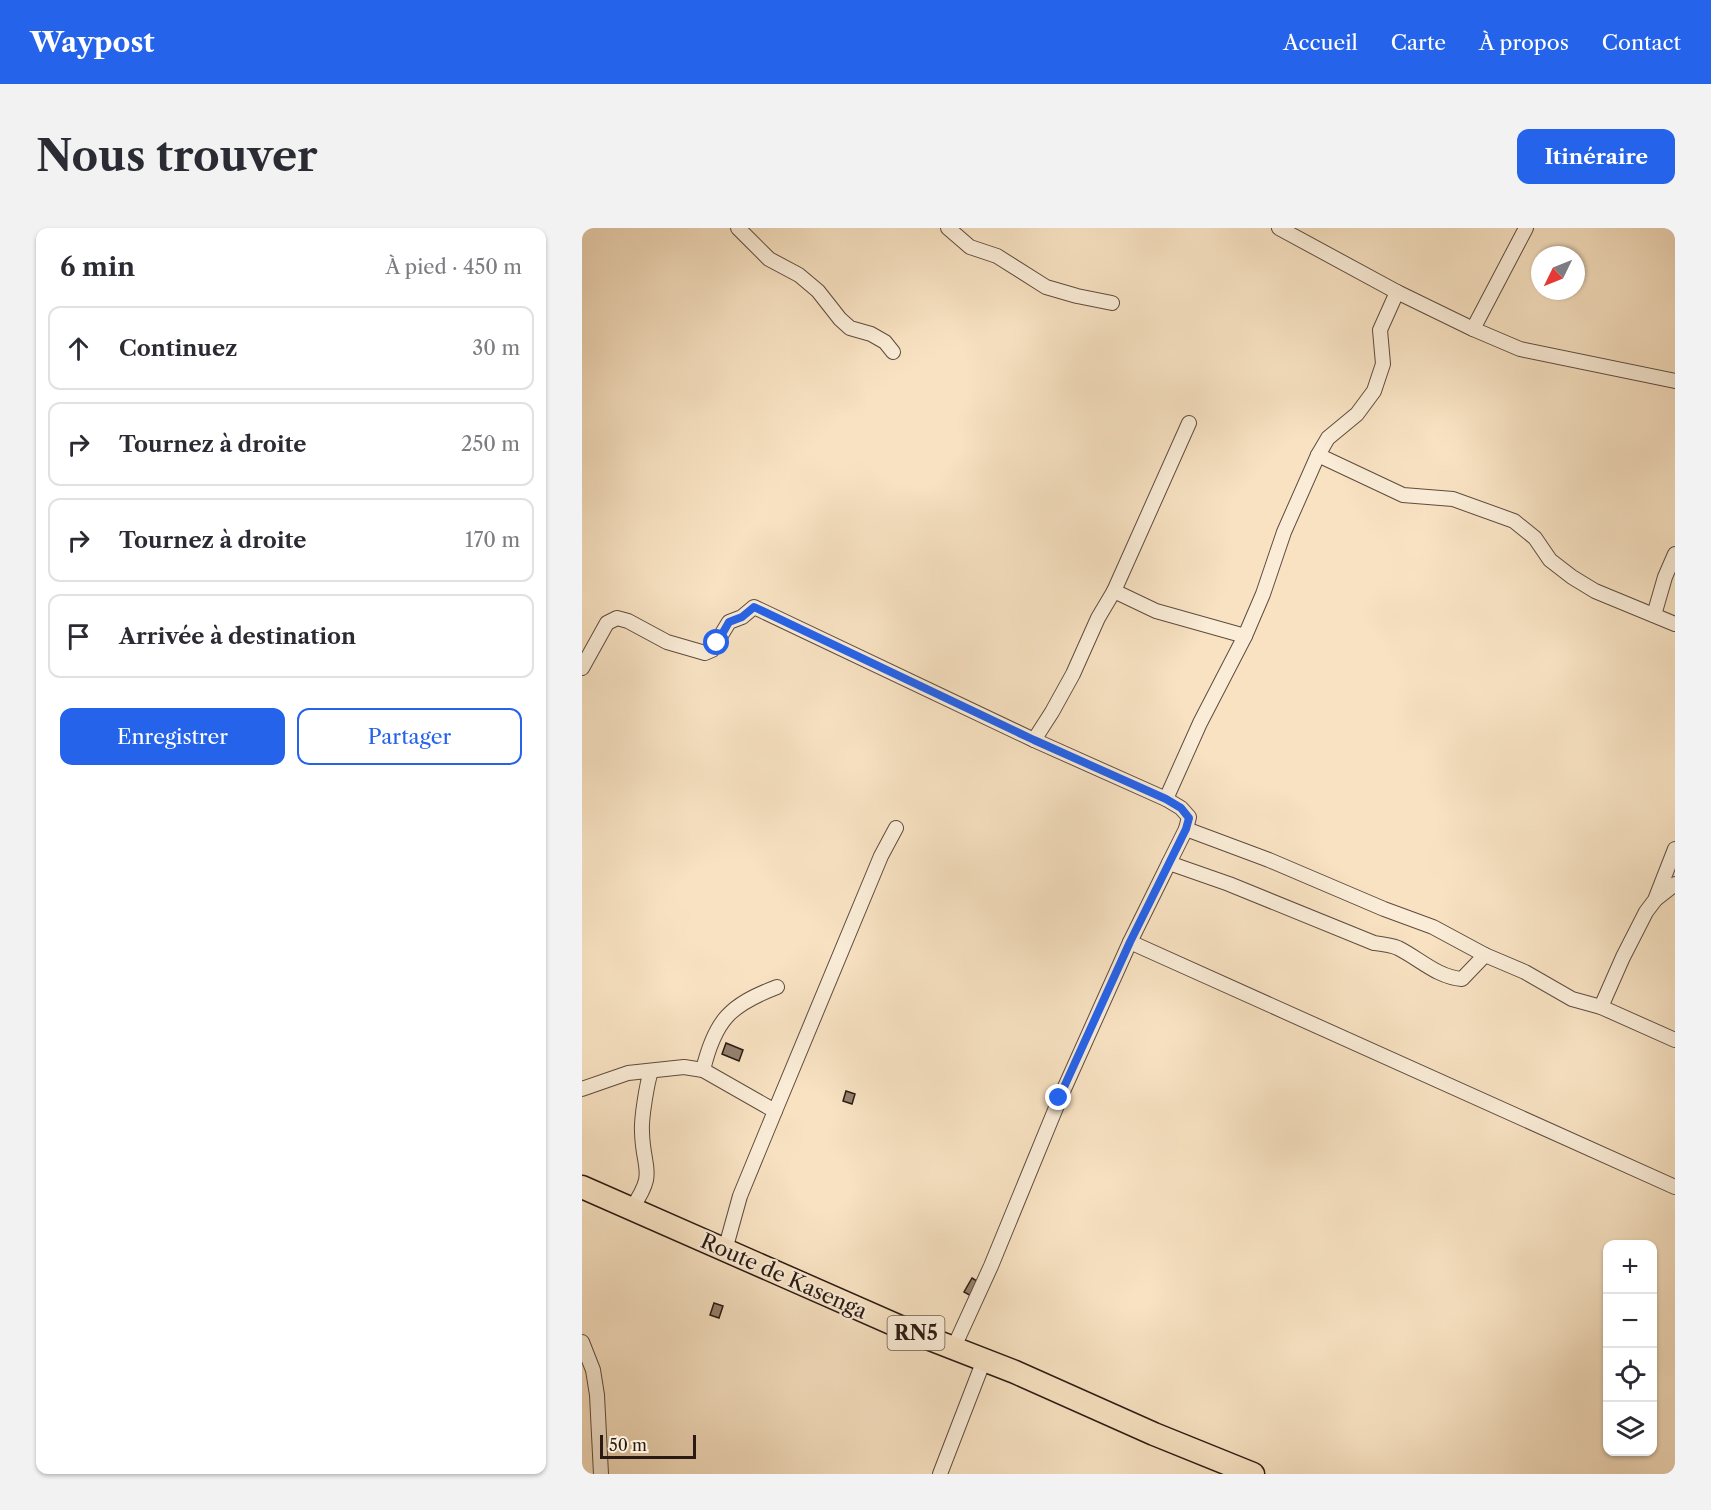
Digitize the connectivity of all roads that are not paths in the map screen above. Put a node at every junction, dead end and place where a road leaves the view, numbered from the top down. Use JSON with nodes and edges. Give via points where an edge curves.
{"nodes":[{"id":1,"x":738,"y":228,"type":"edge"},
{"id":2,"x":948,"y":228,"type":"edge"},
{"id":3,"x":1279,"y":228,"type":"edge"},
{"id":4,"x":1526,"y":228,"type":"edge"},
{"id":5,"x":1397,"y":291,"type":"junction"},
{"id":6,"x":1112,"y":303,"type":"dead end"},
{"id":7,"x":1473,"y":329,"type":"junction"},
{"id":8,"x":893,"y":352,"type":"dead end"},
{"id":9,"x":1675,"y":381,"type":"edge"},
{"id":10,"x":1189,"y":423,"type":"dead end"},
{"id":11,"x":1318,"y":454,"type":"junction"},
{"id":12,"x":1675,"y":554,"type":"edge"},
{"id":13,"x":1114,"y":591,"type":"junction"},
{"id":14,"x":1654,"y":615,"type":"junction"},
{"id":15,"x":1675,"y":624,"type":"edge"},
{"id":16,"x":1245,"y":636,"type":"junction"},
{"id":17,"x":582,"y":668,"type":"edge"},
{"id":18,"x":1034,"y":740,"type":"junction"},
{"id":19,"x":1166,"y":799,"type":"junction"},
{"id":20,"x":896,"y":828,"type":"dead end"},
{"id":21,"x":1186,"y":829,"type":"junction"},
{"id":22,"x":1675,"y":849,"type":"edge"},
{"id":23,"x":1169,"y":862,"type":"junction"},
{"id":24,"x":1675,"y":884,"type":"edge"},
{"id":25,"x":1655,"y":900,"type":"junction"},
{"id":26,"x":1130,"y":942,"type":"junction"},
{"id":27,"x":1485,"y":955,"type":"junction"},
{"id":28,"x":777,"y":987,"type":"dead end"},
{"id":29,"x":1601,"y":1007,"type":"junction"},
{"id":30,"x":1675,"y":1040,"type":"edge"},
{"id":31,"x":703,"y":1070,"type":"junction"},
{"id":32,"x":651,"y":1071,"type":"junction"},
{"id":33,"x":582,"y":1089,"type":"edge"},
{"id":34,"x":775,"y":1111,"type":"junction"},
{"id":35,"x":1675,"y":1186,"type":"edge"},
{"id":36,"x":582,"y":1187,"type":"edge"},
{"id":37,"x":632,"y":1208,"type":"junction"},
{"id":38,"x":725,"y":1250,"type":"junction"},
{"id":39,"x":582,"y":1342,"type":"edge"},
{"id":40,"x":954,"y":1347,"type":"junction"},
{"id":41,"x":984,"y":1360,"type":"junction"},
{"id":42,"x":601,"y":1474,"type":"edge"},
{"id":43,"x":940,"y":1474,"type":"edge"},
{"id":44,"x":1253,"y":1474,"type":"edge"}],
"edges":[{"from":1,"to":8,"type":"street","via":[[769,259],[799,275],[818,291],[850,328],[871,334]]},
{"from":2,"to":6,"type":"street","via":[[970,247],[997,256],[1046,287]]},
{"from":3,"to":5,"type":"street"},
{"from":4,"to":7,"type":"street"},
{"from":5,"to":7,"type":"street"},
{"from":5,"to":11,"type":"street","via":[[1380,330],[1383,364],[1374,391],[1357,414],[1328,438]]},
{"from":7,"to":9,"type":"street","via":[[1520,349]]},
{"from":10,"to":13,"type":"street"},
{"from":11,"to":14,"type":"street","via":[[1403,495],[1453,499],[1514,521],[1535,537],[1550,560],[1572,577],[1595,591]]},
{"from":11,"to":16,"type":"street"},
{"from":12,"to":14,"type":"street"},
{"from":13,"to":16,"type":"street","via":[[1156,611]]},
{"from":13,"to":18,"type":"street","via":[[1073,674]]},
{"from":14,"to":15,"type":"street"},
{"from":16,"to":19,"type":"street"},
{"from":17,"to":18,"type":"street","via":[[607,623],[617,618],[667,642],[705,653],[712,650],[729,622],[754,607]]},
{"from":18,"to":19,"type":"street"},
{"from":19,"to":21,"type":"street","via":[[1186,812]]},
{"from":20,"to":34,"type":"street","via":[[880,856]]},
{"from":21,"to":23,"type":"street"},
{"from":21,"to":27,"type":"street","via":[[1432,927]]},
{"from":22,"to":25,"type":"street"},
{"from":23,"to":26,"type":"street"},
{"from":23,"to":27,"type":"street","via":[[1374,943],[1396,947],[1449,978],[1462,979]]},
{"from":24,"to":25,"type":"street"},
{"from":25,"to":29,"type":"street"},
{"from":26,"to":35,"type":"street"},
{"from":26,"to":40,"type":"street"},
{"from":27,"to":29,"type":"street","via":[[1572,999]]},
{"from":28,"to":31,"type":"street","via":[[740,1003],[727,1015],[707,1051]]},
{"from":29,"to":30,"type":"street"},
{"from":31,"to":32,"type":"street","via":[[684,1067]]},
{"from":31,"to":34,"type":"street"},
{"from":32,"to":33,"type":"street","via":[[628,1073]]},
{"from":32,"to":37,"type":"street","via":[[641,1130],[647,1182]]},
{"from":34,"to":38,"type":"street","via":[[740,1196]]},
{"from":36,"to":37,"type":"highway","name":"Route de Kasenga","number":"RN5"},
{"from":37,"to":38,"type":"highway","name":"Route de Kasenga","number":"RN5"},
{"from":38,"to":40,"type":"highway","name":"Route de Kasenga","number":"RN5"},
{"from":39,"to":42,"type":"street","via":[[597,1395]]},
{"from":40,"to":41,"type":"highway","name":"Route de Kasenga","number":"RN5"},
{"from":41,"to":43,"type":"street"},
{"from":41,"to":44,"type":"highway","name":"Route de Kasenga","number":"RN5"}]}
